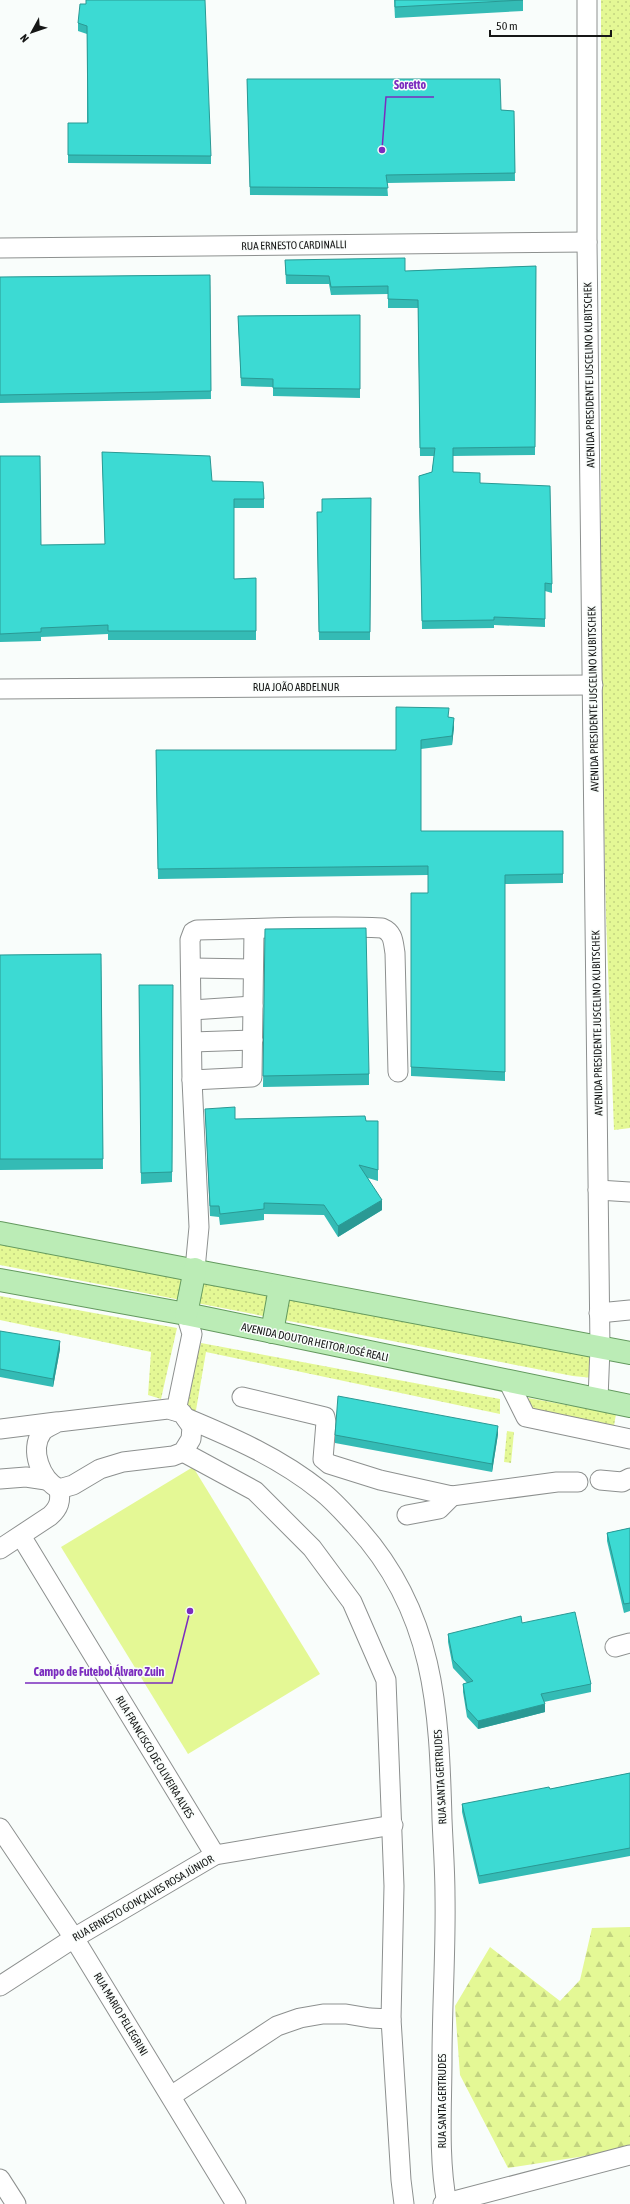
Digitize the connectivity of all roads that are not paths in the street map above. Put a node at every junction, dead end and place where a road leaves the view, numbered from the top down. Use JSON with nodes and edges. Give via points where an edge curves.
{"nodes":[{"id":1,"x":587,"y":0,"type":"edge"},
{"id":2,"x":587,"y":242,"type":"junction"},
{"id":3,"x":0,"y":248,"type":"edge"},
{"id":4,"x":593,"y":685,"type":"junction"},
{"id":5,"x":0,"y":690,"type":"edge"},
{"id":6,"x":254,"y":930,"type":"junction"},
{"id":7,"x":192,"y":968,"type":"junction"},
{"id":8,"x":253,"y":969,"type":"junction"},
{"id":9,"x":253,"y":1006,"type":"junction"},
{"id":10,"x":192,"y":1010,"type":"junction"},
{"id":11,"x":253,"y":1040,"type":"junction"},
{"id":12,"x":192,"y":1042,"type":"junction"},
{"id":13,"x":398,"y":1072,"type":"dead end"},
{"id":14,"x":192,"y":1080,"type":"junction"},
{"id":15,"x":598,"y":1190,"type":"junction"},
{"id":16,"x":630,"y":1192,"type":"edge"},
{"id":17,"x":0,"y":1233,"type":"edge"},
{"id":18,"x":195,"y":1269,"type":"junction"},
{"id":19,"x":0,"y":1280,"type":"edge"},
{"id":20,"x":280,"y":1288,"type":"junction"},
{"id":21,"x":630,"y":1310,"type":"edge"},
{"id":22,"x":598,"y":1313,"type":"junction"},
{"id":23,"x":186,"y":1314,"type":"junction"},
{"id":24,"x":272,"y":1332,"type":"junction"},
{"id":25,"x":600,"y":1348,"type":"junction"},
{"id":26,"x":630,"y":1354,"type":"edge"},
{"id":27,"x":509,"y":1383,"type":"junction"},
{"id":28,"x":242,"y":1397,"type":"dead end"},
{"id":29,"x":598,"y":1398,"type":"junction"},
{"id":30,"x":630,"y":1406,"type":"edge"},
{"id":31,"x":181,"y":1414,"type":"junction"},
{"id":32,"x":58,"y":1422,"type":"junction"},
{"id":33,"x":0,"y":1429,"type":"edge"},
{"id":34,"x":630,"y":1439,"type":"edge"},
{"id":35,"x":183,"y":1452,"type":"junction"},
{"id":36,"x":630,"y":1478,"type":"edge"},
{"id":37,"x":0,"y":1479,"type":"edge"},
{"id":38,"x":600,"y":1480,"type":"dead end"},
{"id":39,"x":578,"y":1482,"type":"dead end"},
{"id":40,"x":52,"y":1484,"type":"junction"},
{"id":41,"x":452,"y":1496,"type":"junction"},
{"id":42,"x":407,"y":1515,"type":"dead end"},
{"id":43,"x":21,"y":1536,"type":"junction"},
{"id":44,"x":0,"y":1549,"type":"edge"},
{"id":45,"x":393,"y":1825,"type":"junction"},
{"id":46,"x":0,"y":1828,"type":"edge"},
{"id":47,"x":215,"y":1855,"type":"junction"},
{"id":48,"x":74,"y":1938,"type":"junction"},
{"id":49,"x":0,"y":1986,"type":"edge"},
{"id":50,"x":391,"y":2019,"type":"junction"},
{"id":51,"x":171,"y":2096,"type":"junction"},
{"id":52,"x":630,"y":2155,"type":"edge"},
{"id":53,"x":0,"y":2179,"type":"edge"},
{"id":54,"x":446,"y":2203,"type":"edge"},
{"id":55,"x":16,"y":2204,"type":"edge"},
{"id":56,"x":236,"y":2204,"type":"edge"},
{"id":57,"x":404,"y":2204,"type":"edge"}],
"edges":[{"from":1,"to":2,"type":"street","name":"AVENIDA PRESIDENTE JUSCELINO KUBITSCHEK"},
{"from":2,"to":3,"type":"street","name":"RUA ERNESTO CARDINALLI"},
{"from":2,"to":4,"type":"street","name":"AVENIDA PRESIDENTE JUSCELINO KUBITSCHEK"},
{"from":4,"to":5,"type":"street","name":"RUA JOÃO ABDELNUR"},
{"from":4,"to":15,"type":"street","name":"AVENIDA PRESIDENTE JUSCELINO KUBITSCHEK"},
{"from":6,"to":7,"type":"street","via":[[193,932]]},
{"from":6,"to":8,"type":"street"},
{"from":6,"to":13,"type":"street","via":[[325,926],[382,928],[389,931],[395,953]]},
{"from":7,"to":8,"type":"street"},
{"from":7,"to":10,"type":"street"},
{"from":8,"to":9,"type":"street"},
{"from":9,"to":10,"type":"street"},
{"from":9,"to":11,"type":"street"},
{"from":10,"to":12,"type":"street"},
{"from":11,"to":12,"type":"street"},
{"from":11,"to":14,"type":"street","via":[[252,1077]]},
{"from":12,"to":14,"type":"street"},
{"from":14,"to":18,"type":"street","via":[[199,1227]]},
{"from":15,"to":16,"type":"street"},
{"from":15,"to":22,"type":"street","name":"AVENIDA PRESIDENTE JUSCELINO KUBITSCHEK"},
{"from":17,"to":18,"type":"main road"},
{"from":18,"to":20,"type":"main road"},
{"from":18,"to":23,"type":"main road"},
{"from":19,"to":23,"type":"main road","name":"AVENIDA DOUTOR HEITOR JOSÉ REALI"},
{"from":20,"to":24,"type":"main road"},
{"from":20,"to":25,"type":"main road"},
{"from":21,"to":22,"type":"street"},
{"from":22,"to":25,"type":"street","name":"AVENIDA PRESIDENTE JUSCELINO KUBITSCHEK"},
{"from":23,"to":24,"type":"main road","name":"AVENIDA DOUTOR HEITOR JOSÉ REALI"},
{"from":23,"to":31,"type":"street","via":[[192,1334]]},
{"from":24,"to":27,"type":"main road","name":"AVENIDA DOUTOR HEITOR JOSÉ REALI"},
{"from":25,"to":26,"type":"main road"},
{"from":25,"to":29,"type":"street","name":"AVENIDA PRESIDENTE JUSCELINO KUBITSCHEK"},
{"from":27,"to":29,"type":"main road","name":"AVENIDA DOUTOR HEITOR JOSÉ REALI"},
{"from":27,"to":34,"type":"street","via":[[523,1413],[532,1420]]},
{"from":28,"to":41,"type":"street","via":[[324,1417],[326,1422],[323,1459],[329,1464],[380,1480]]},
{"from":29,"to":30,"type":"main road","name":"AVENIDA DOUTOR HEITOR JOSÉ REALI"},
{"from":31,"to":32,"type":"street","via":[[168,1409]]},
{"from":31,"to":35,"type":"street","via":[[192,1427],[191,1439]]},
{"from":31,"to":54,"type":"street","name":"RUA SANTA GERTRUDES","via":[[243,1441],[288,1466],[324,1492],[372,1544],[390,1568],[411,1608],[425,1649],[441,1744],[446,1896],[442,2022],[442,2166]]},
{"from":32,"to":33,"type":"street"},
{"from":32,"to":40,"type":"street","via":[[42,1432],[36,1447],[41,1469]]},
{"from":35,"to":40,"type":"street","via":[[173,1456],[123,1462],[100,1469],[73,1486]]},
{"from":35,"to":45,"type":"street","via":[[255,1491],[312,1548],[352,1602],[386,1680]]},
{"from":36,"to":38,"type":"street","via":[[622,1482]]},
{"from":37,"to":40,"type":"street","via":[[26,1477]]},
{"from":39,"to":41,"type":"street","via":[[557,1482]]},
{"from":40,"to":43,"type":"street","via":[[60,1500],[56,1510]]},
{"from":41,"to":42,"type":"street","via":[[439,1509]]},
{"from":43,"to":44,"type":"street"},
{"from":43,"to":47,"type":"street","name":"RUA FRANCISCO DE OLIVEIRA ALVES"},
{"from":45,"to":47,"type":"street","name":"RUA ERNESTO GONÇALVES ROSA JÚNIOR"},
{"from":45,"to":50,"type":"street"},
{"from":46,"to":48,"type":"street","name":"RUA MARIO PELLEGRINI"},
{"from":47,"to":48,"type":"street","name":"RUA ERNESTO GONÇALVES ROSA JÚNIOR"},
{"from":48,"to":49,"type":"street","name":"RUA ERNESTO GONÇALVES ROSA JÚNIOR"},
{"from":48,"to":51,"type":"street","name":"RUA MARIO PELLEGRINI"},
{"from":50,"to":51,"type":"street","via":[[323,2014],[277,2026]]},
{"from":50,"to":57,"type":"street"},
{"from":51,"to":56,"type":"street","name":"RUA MARIO PELLEGRINI"},
{"from":52,"to":54,"type":"street"},
{"from":53,"to":55,"type":"street"}]}
